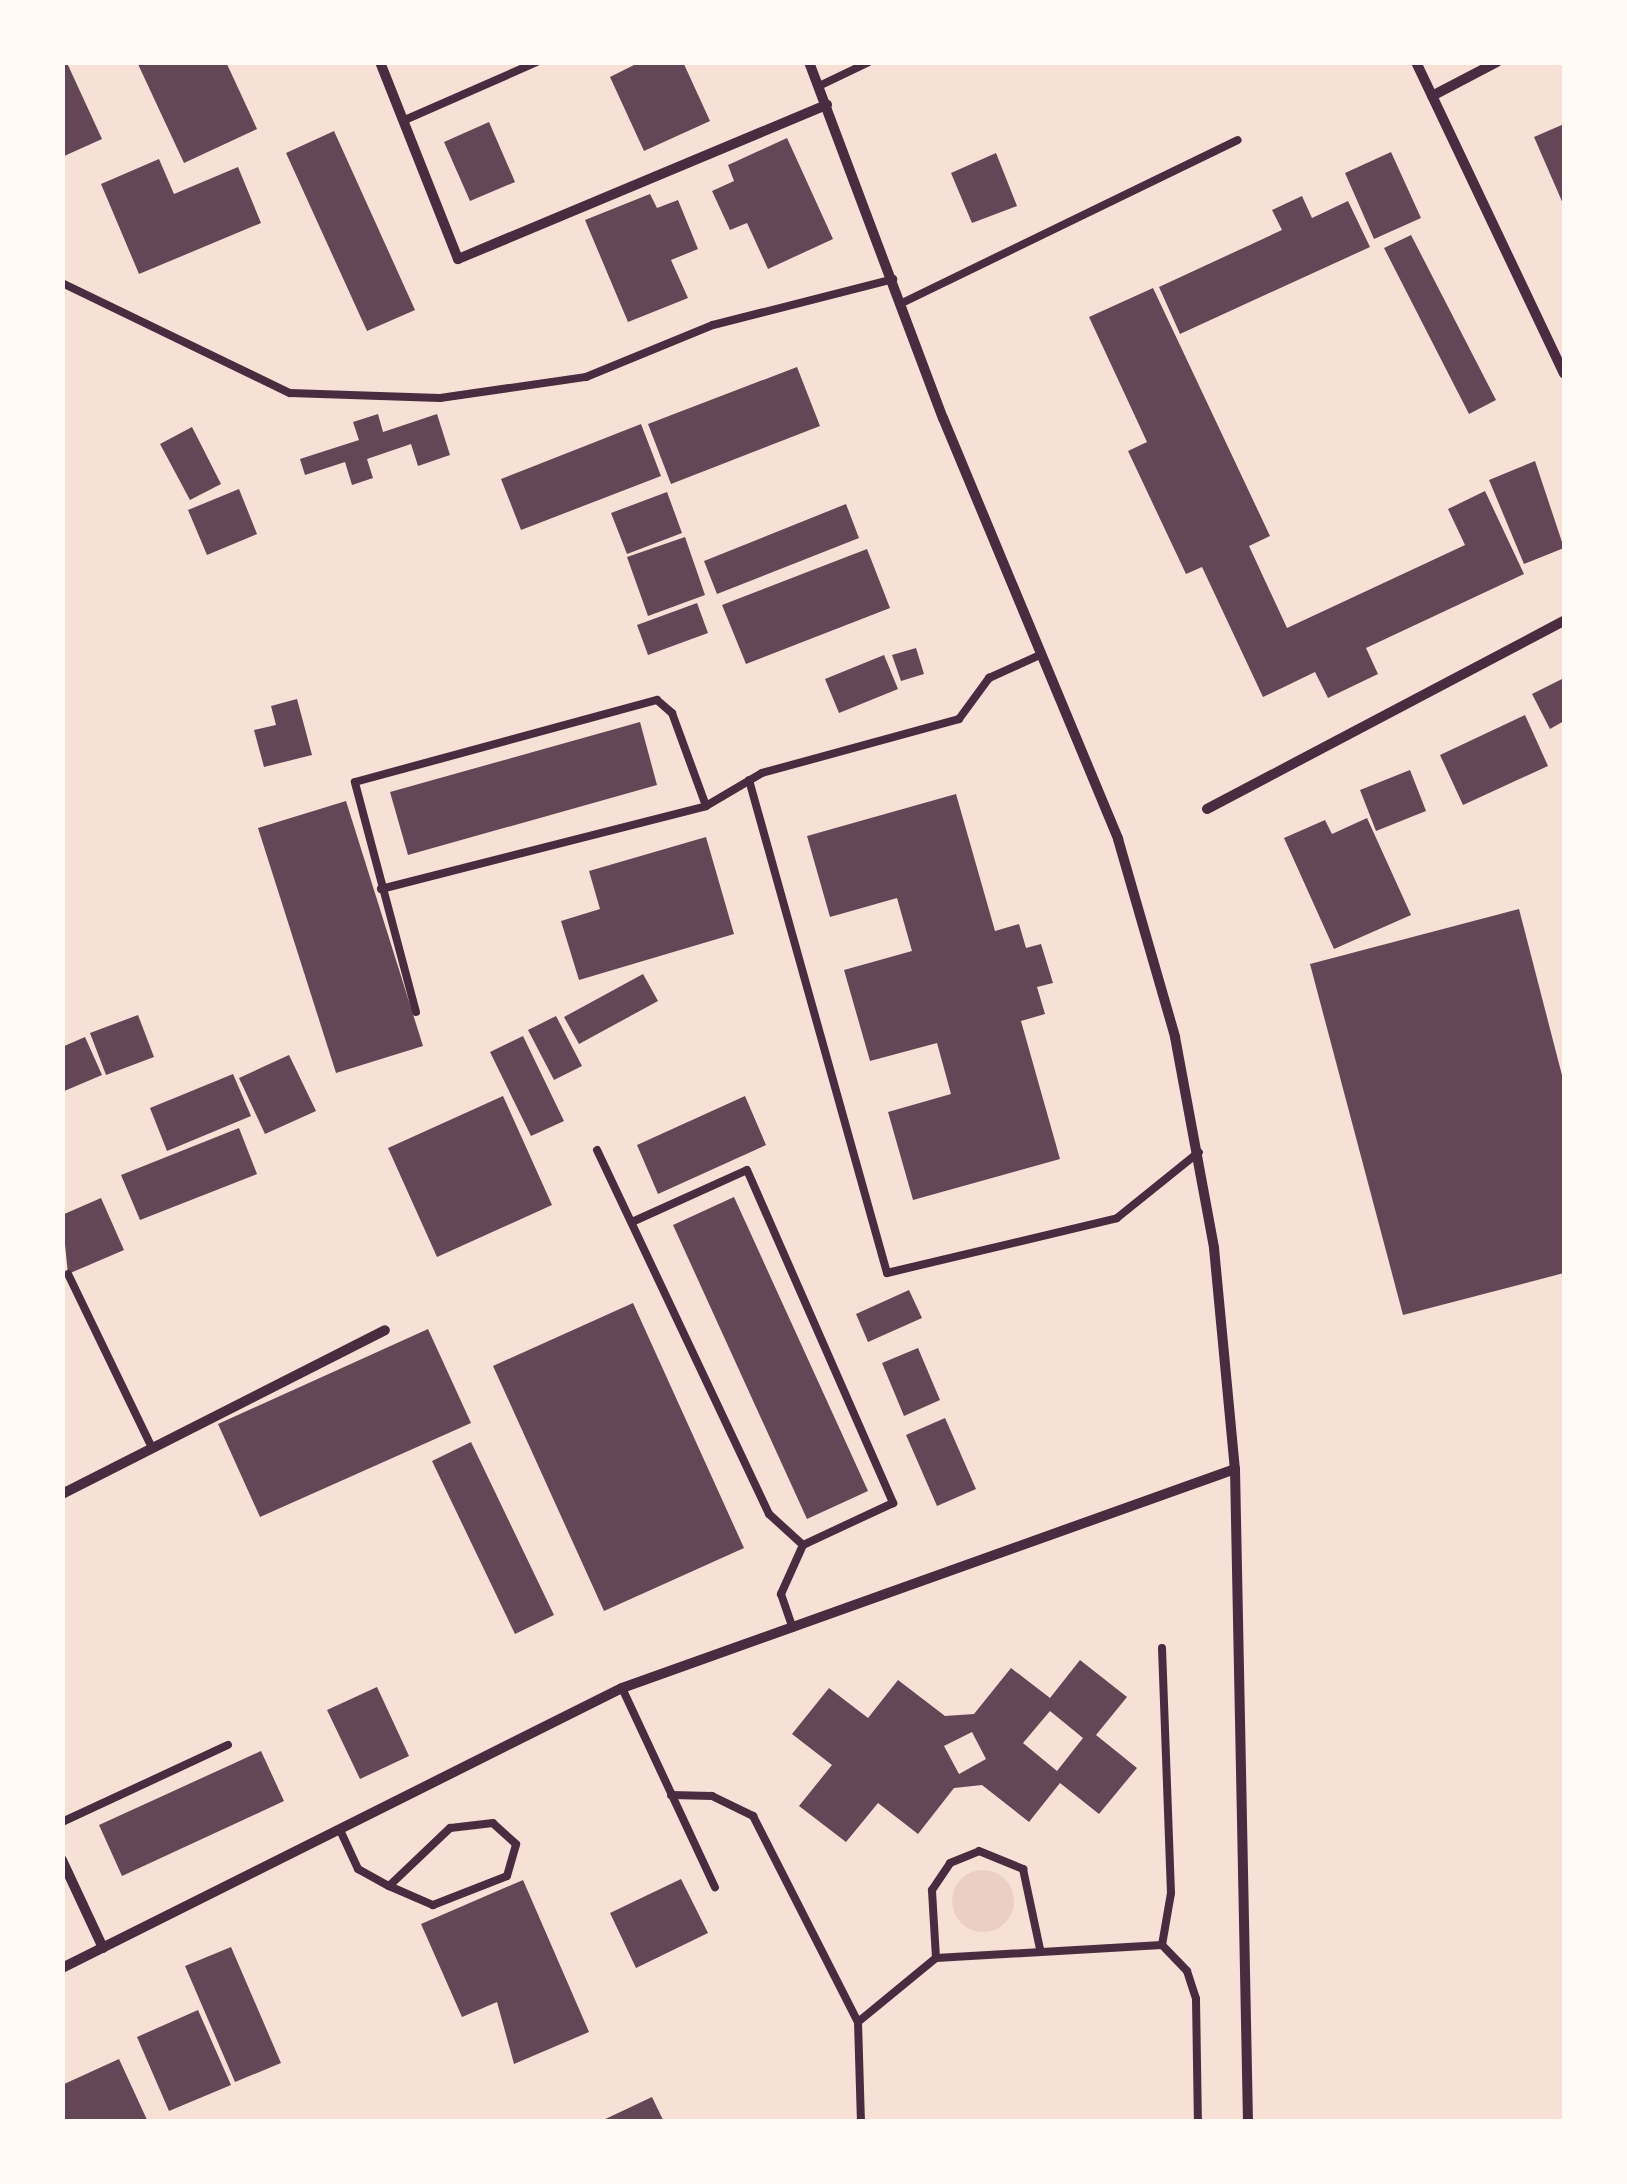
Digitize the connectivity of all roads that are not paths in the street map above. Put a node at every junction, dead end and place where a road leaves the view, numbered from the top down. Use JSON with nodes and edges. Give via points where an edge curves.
{"nodes":[{"id":1,"x":380,"y":62,"type":"edge"},
{"id":2,"x":537,"y":62,"type":"edge"},
{"id":3,"x":809,"y":62,"type":"edge"},
{"id":4,"x":870,"y":62,"type":"edge"},
{"id":5,"x":1416,"y":62,"type":"edge"},
{"id":6,"x":1497,"y":62,"type":"edge"},
{"id":7,"x":820,"y":86,"type":"junction"},
{"id":8,"x":1432,"y":96,"type":"junction"},
{"id":9,"x":827,"y":105,"type":"junction"},
{"id":10,"x":406,"y":119,"type":"junction"},
{"id":11,"x":1237,"y":140,"type":"dead end"},
{"id":12,"x":893,"y":279,"type":"junction"},
{"id":13,"x":62,"y":283,"type":"edge"},
{"id":14,"x":902,"y":303,"type":"junction"},
{"id":15,"x":1564,"y":374,"type":"edge"},
{"id":16,"x":1564,"y":621,"type":"edge"},
{"id":17,"x":1040,"y":655,"type":"junction"},
{"id":18,"x":748,"y":780,"type":"junction"},
{"id":19,"x":706,"y":806,"type":"junction"},
{"id":20,"x":1208,"y":808,"type":"dead end"},
{"id":21,"x":381,"y":889,"type":"junction"},
{"id":22,"x":416,"y":1012,"type":"dead end"},
{"id":23,"x":598,"y":1150,"type":"dead end"},
{"id":24,"x":1200,"y":1152,"type":"junction"},
{"id":25,"x":632,"y":1222,"type":"junction"},
{"id":26,"x":68,"y":1274,"type":"dead end"},
{"id":27,"x":385,"y":1330,"type":"dead end"},
{"id":28,"x":152,"y":1448,"type":"junction"},
{"id":29,"x":1235,"y":1470,"type":"junction"},
{"id":30,"x":62,"y":1494,"type":"edge"},
{"id":31,"x":802,"y":1545,"type":"junction"},
{"id":32,"x":793,"y":1628,"type":"junction"},
{"id":33,"x":1162,"y":1648,"type":"dead end"},
{"id":34,"x":622,"y":1688,"type":"junction"},
{"id":35,"x":228,"y":1745,"type":"dead end"},
{"id":36,"x":672,"y":1795,"type":"junction"},
{"id":37,"x":62,"y":1822,"type":"edge"},
{"id":38,"x":340,"y":1830,"type":"junction"},
{"id":39,"x":62,"y":1860,"type":"edge"},
{"id":40,"x":388,"y":1886,"type":"junction"},
{"id":41,"x":715,"y":1887,"type":"dead end"},
{"id":42,"x":1162,"y":1945,"type":"junction"},
{"id":43,"x":103,"y":1948,"type":"junction"},
{"id":44,"x":1040,"y":1949,"type":"junction"},
{"id":45,"x":936,"y":1958,"type":"junction"},
{"id":46,"x":62,"y":1968,"type":"edge"},
{"id":47,"x":858,"y":2022,"type":"junction"},
{"id":48,"x":861,"y":2122,"type":"edge"},
{"id":49,"x":1198,"y":2122,"type":"edge"},
{"id":50,"x":1248,"y":2122,"type":"edge"}],
"edges":[{"from":1,"to":10,"type":"street"},
{"from":2,"to":10,"type":"lane"},
{"from":3,"to":7,"type":"street"},
{"from":4,"to":7,"type":"lane"},
{"from":5,"to":8,"type":"street"},
{"from":6,"to":8,"type":"street"},
{"from":7,"to":9,"type":"street"},
{"from":8,"to":15,"type":"street"},
{"from":9,"to":10,"type":"street","via":[[458,259]]},
{"from":9,"to":12,"type":"street"},
{"from":11,"to":14,"type":"lane"},
{"from":12,"to":13,"type":"lane","via":[[713,325],[586,376],[440,398],[290,393]]},
{"from":12,"to":14,"type":"street"},
{"from":14,"to":17,"type":"street"},
{"from":16,"to":20,"type":"street"},
{"from":17,"to":18,"type":"lane","via":[[989,678],[959,719]]},
{"from":17,"to":24,"type":"street","via":[[1118,839]]},
{"from":18,"to":19,"type":"lane"},
{"from":18,"to":24,"type":"lane","via":[[887,1273],[1117,1218]]},
{"from":19,"to":21,"type":"lane"},
{"from":19,"to":21,"type":"lane","via":[[672,714],[658,700],[355,782]]},
{"from":21,"to":22,"type":"lane"},
{"from":23,"to":25,"type":"lane"},
{"from":24,"to":29,"type":"street"},
{"from":25,"to":31,"type":"lane","via":[[769,1514]]},
{"from":25,"to":31,"type":"lane","via":[[747,1170],[893,1503]]},
{"from":26,"to":28,"type":"lane"},
{"from":27,"to":28,"type":"street"},
{"from":28,"to":30,"type":"street"},
{"from":29,"to":32,"type":"street"},
{"from":29,"to":50,"type":"street"},
{"from":31,"to":32,"type":"lane","via":[[782,1594]]},
{"from":32,"to":34,"type":"street"},
{"from":33,"to":42,"type":"lane","via":[[1171,1892]]},
{"from":34,"to":36,"type":"lane"},
{"from":34,"to":38,"type":"street"},
{"from":35,"to":37,"type":"lane"},
{"from":36,"to":41,"type":"lane"},
{"from":36,"to":47,"type":"lane","via":[[712,1796],[753,1816]]},
{"from":38,"to":40,"type":"lane","via":[[358,1869]]},
{"from":38,"to":43,"type":"street"},
{"from":39,"to":43,"type":"street"},
{"from":40,"to":40,"type":"lane","via":[[451,1904],[507,1876],[516,1844],[494,1823],[450,1828]]},
{"from":42,"to":44,"type":"lane"},
{"from":42,"to":49,"type":"lane","via":[[1187,1970],[1196,1999]]},
{"from":43,"to":46,"type":"street"},
{"from":44,"to":45,"type":"lane"},
{"from":44,"to":45,"type":"lane","via":[[1022,1868],[979,1851],[950,1863],[932,1890]]},
{"from":45,"to":47,"type":"lane"},
{"from":47,"to":48,"type":"lane"}]}
